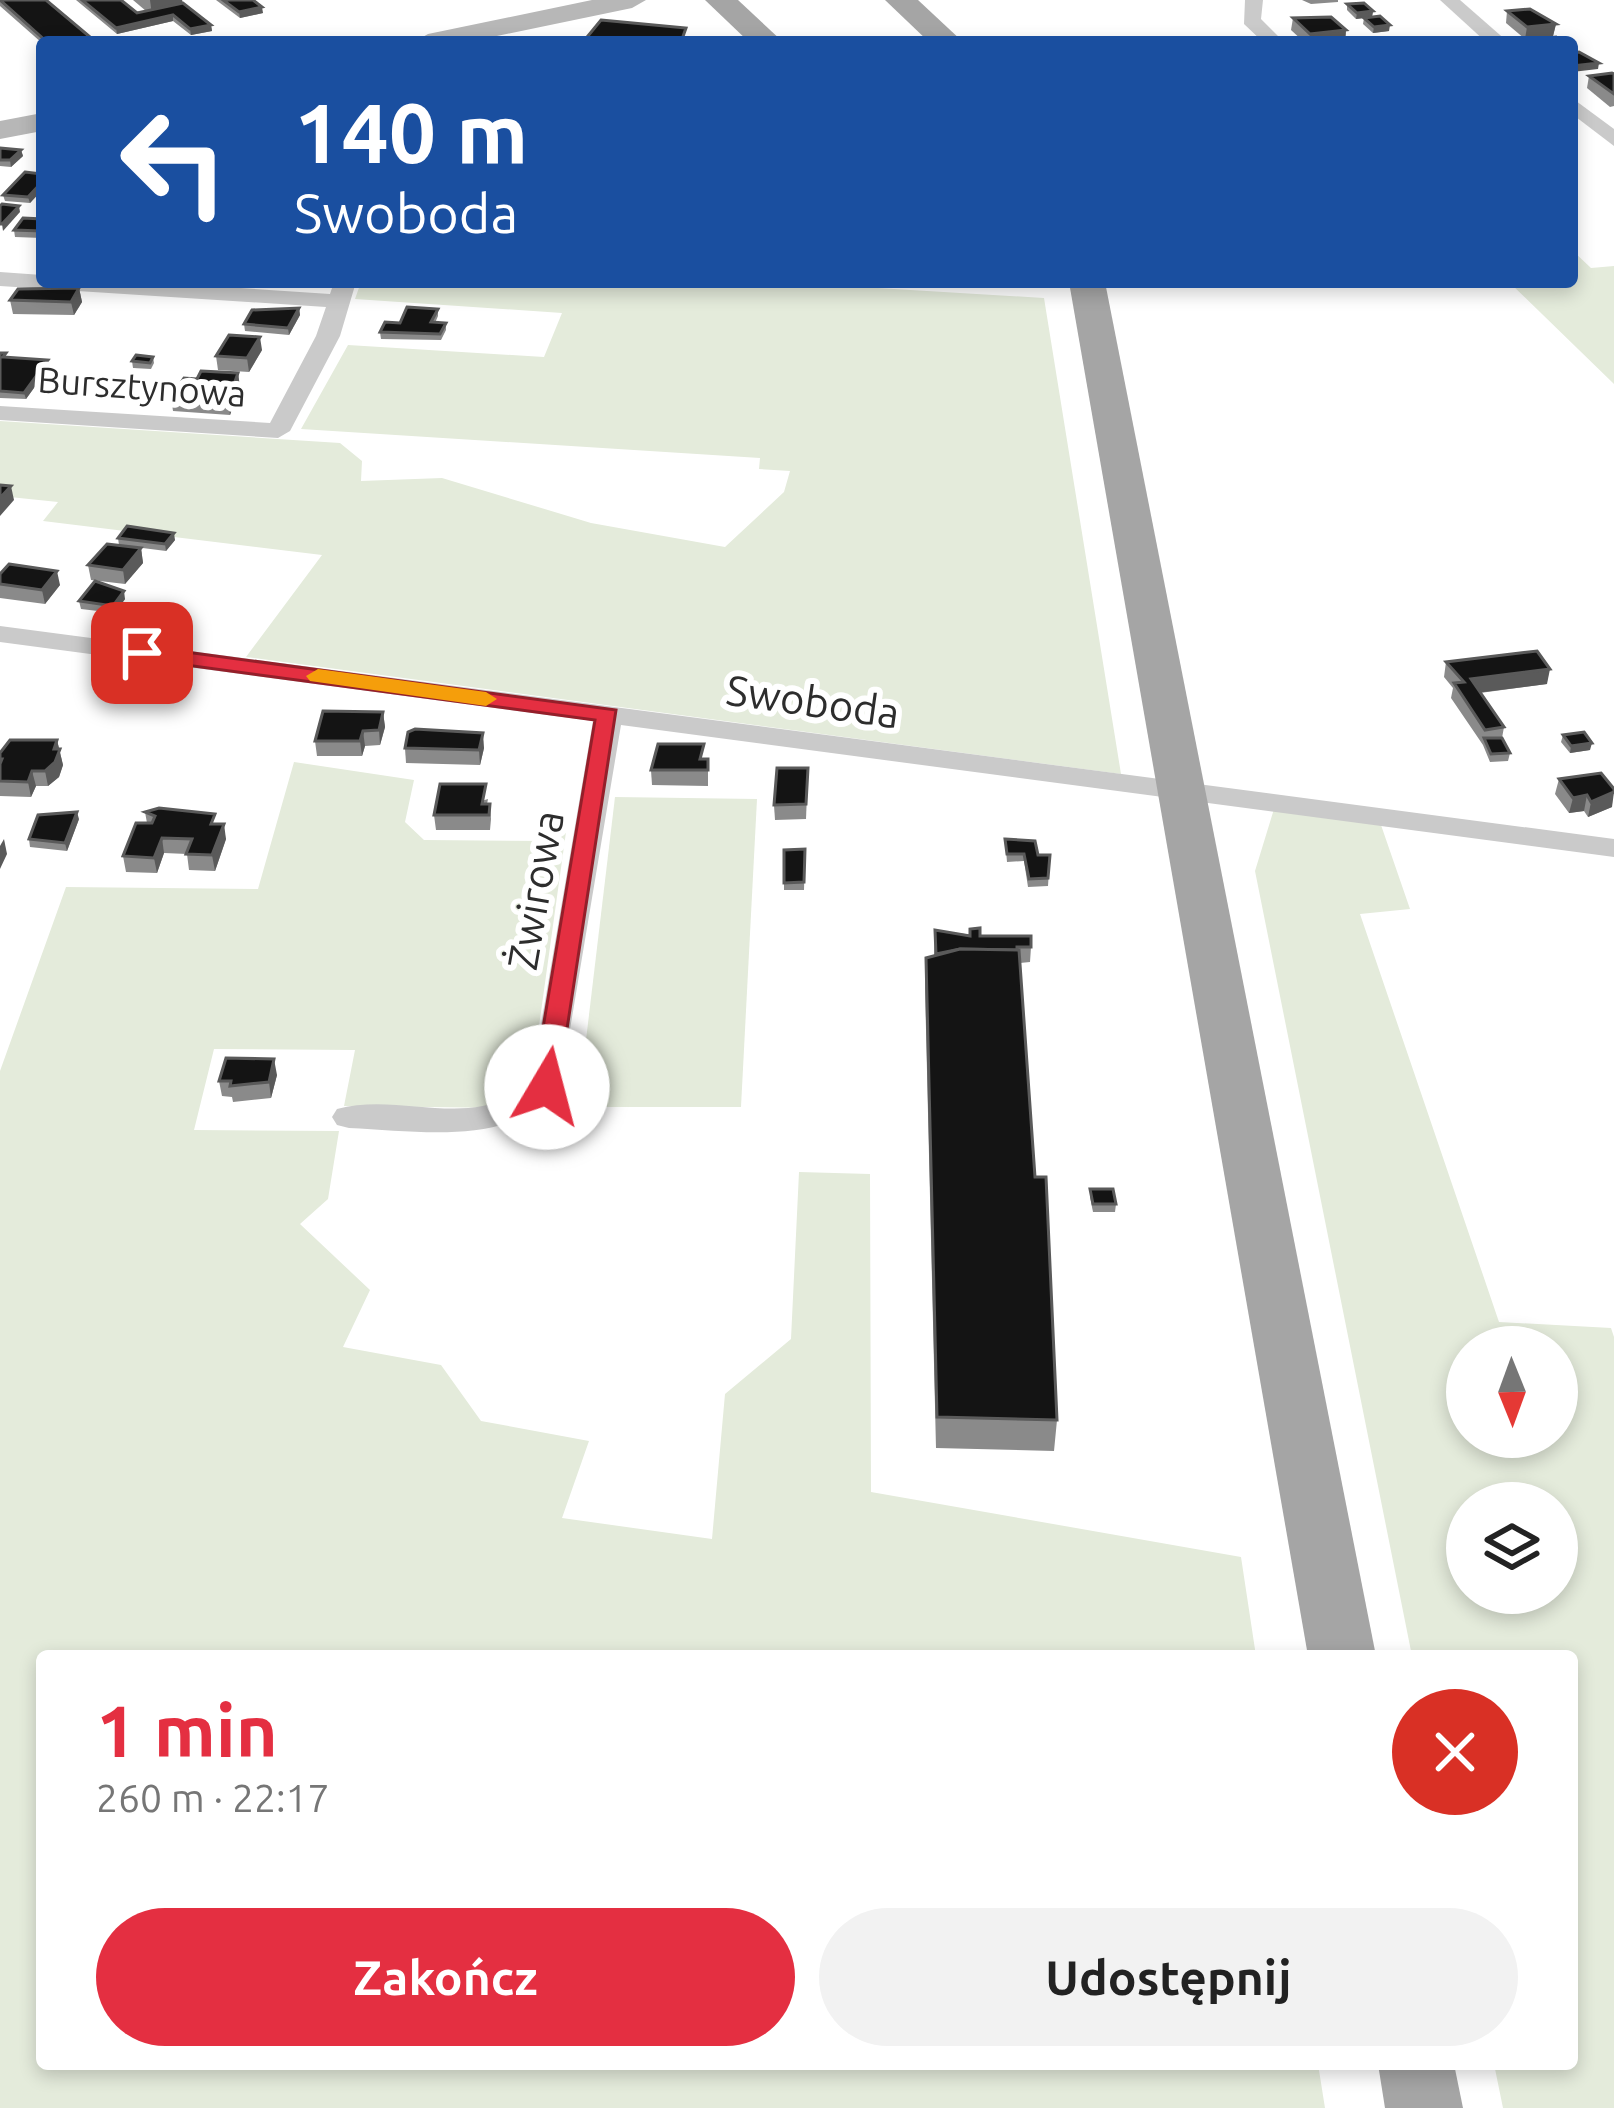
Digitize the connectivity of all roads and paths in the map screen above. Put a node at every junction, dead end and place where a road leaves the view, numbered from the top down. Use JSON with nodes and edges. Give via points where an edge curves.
{"nodes":[{"id":1,"x":632,"y":0,"type":"edge"},
{"id":2,"x":720,"y":0,"type":"edge"},
{"id":3,"x":899,"y":0,"type":"edge"},
{"id":4,"x":1254,"y":0,"type":"edge"},
{"id":5,"x":1449,"y":0,"type":"edge"},
{"id":6,"x":457,"y":36,"type":"edge"},
{"id":7,"x":759,"y":36,"type":"edge"},
{"id":8,"x":940,"y":36,"type":"edge"},
{"id":9,"x":1268,"y":36,"type":"edge"},
{"id":10,"x":1491,"y":36,"type":"edge"},
{"id":11,"x":1578,"y":109,"type":"edge"},
{"id":12,"x":36,"y":123,"type":"edge"},
{"id":13,"x":0,"y":130,"type":"edge"},
{"id":14,"x":1614,"y":140,"type":"edge"},
{"id":15,"x":0,"y":280,"type":"edge"},
{"id":16,"x":36,"y":281,"type":"edge"},
{"id":17,"x":248,"y":288,"type":"edge"},
{"id":18,"x":1088,"y":288,"type":"edge"},
{"id":19,"x":341,"y":291,"type":"edge"},
{"id":20,"x":0,"y":412,"type":"edge"},
{"id":21,"x":1,"y":636,"type":"edge"},
{"id":22,"x":608,"y":715,"type":"junction"},
{"id":23,"x":1182,"y":794,"type":"junction"},
{"id":24,"x":1614,"y":848,"type":"edge"},
{"id":25,"x":349,"y":1117,"type":"dead end"},
{"id":26,"x":1341,"y":1650,"type":"edge"},
{"id":27,"x":1417,"y":2070,"type":"edge"},
{"id":28,"x":1424,"y":2108,"type":"edge"}],
"edges":[{"from":1,"to":6,"type":"main road"},
{"from":2,"to":7,"type":"main road"},
{"from":3,"to":8,"type":"main road"},
{"from":4,"to":9,"type":"street","via":[[1251,20]]},
{"from":5,"to":10,"type":"street"},
{"from":11,"to":14,"type":"street"},
{"from":12,"to":13,"type":"main road"},
{"from":15,"to":16,"type":"street"},
{"from":17,"to":19,"type":"street"},
{"from":18,"to":23,"type":"main road"},
{"from":19,"to":20,"type":"street","name":"Bursztynowa","via":[[328,336],[278,431]]},
{"from":21,"to":22,"type":"street","name":"Swoboda"},
{"from":22,"to":23,"type":"street","name":"Swoboda"},
{"from":22,"to":25,"type":"street","name":"Żwirowa","via":[[547,1087],[517,1112],[493,1118]]},
{"from":23,"to":24,"type":"street","name":"Swoboda"},
{"from":23,"to":26,"type":"main road"},
{"from":27,"to":28,"type":"main road"}]}
